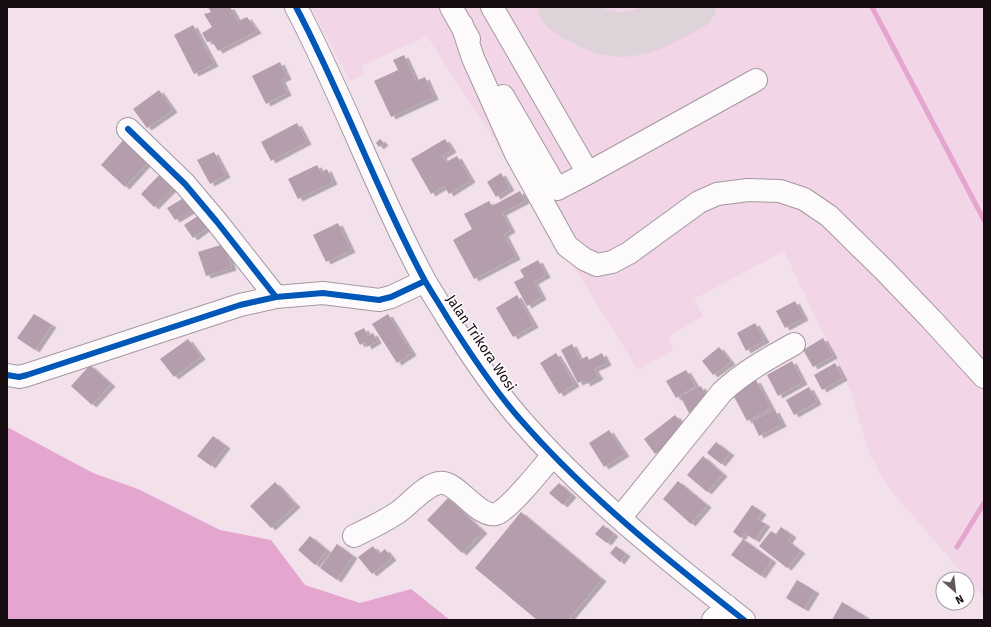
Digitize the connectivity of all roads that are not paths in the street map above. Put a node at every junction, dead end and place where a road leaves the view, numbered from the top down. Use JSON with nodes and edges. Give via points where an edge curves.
{"nodes":[{"id":1,"x":296,"y":7,"type":"edge"},
{"id":2,"x":451,"y":7,"type":"edge"},
{"id":3,"x":492,"y":7,"type":"edge"},
{"id":4,"x":462,"y":26,"type":"junction"},
{"id":5,"x":756,"y":80,"type":"dead end"},
{"id":6,"x":128,"y":129,"type":"dead end"},
{"id":7,"x":588,"y":174,"type":"junction"},
{"id":8,"x":425,"y":281,"type":"junction"},
{"id":9,"x":276,"y":297,"type":"junction"},
{"id":10,"x":794,"y":344,"type":"dead end"},
{"id":11,"x":7,"y":375,"type":"edge"},
{"id":12,"x":984,"y":377,"type":"edge"},
{"id":13,"x":553,"y":455,"type":"junction"},
{"id":14,"x":620,"y":518,"type":"junction"},
{"id":15,"x":354,"y":536,"type":"dead end"},
{"id":16,"x":720,"y":613,"type":"edge"},
{"id":17,"x":744,"y":620,"type":"edge"}],
"edges":[{"from":1,"to":8,"type":"street","name":"Jalan Trikora Wosi"},
{"from":2,"to":4,"type":"street"},
{"from":3,"to":7,"type":"street"},
{"from":4,"to":7,"type":"street","via":[[557,189]]},
{"from":4,"to":12,"type":"street","via":[[473,58],[516,154],[567,246],[584,260],[597,265],[612,262],[629,253],[699,202],[717,194],[748,190],[780,190],[804,199],[829,216],[885,271]]},
{"from":5,"to":7,"type":"street"},
{"from":6,"to":9,"type":"street","via":[[185,184]]},
{"from":8,"to":9,"type":"street","via":[[379,300],[323,293]]},
{"from":8,"to":13,"type":"street","name":"Jalan Trikora Wosi","via":[[476,362],[518,418]]},
{"from":9,"to":11,"type":"street","via":[[240,305],[27,375]]},
{"from":10,"to":14,"type":"street","via":[[754,368],[722,392]]},
{"from":13,"to":14,"type":"street","name":"Jalan Trikora Wosi"},
{"from":13,"to":15,"type":"street","via":[[500,513],[483,511],[449,485],[439,483],[426,489],[383,521]]},
{"from":14,"to":16,"type":"street","name":"Jalan Trikora Wosi"},
{"from":16,"to":17,"type":"street","name":"Jalan Trikora Wosi"}]}
